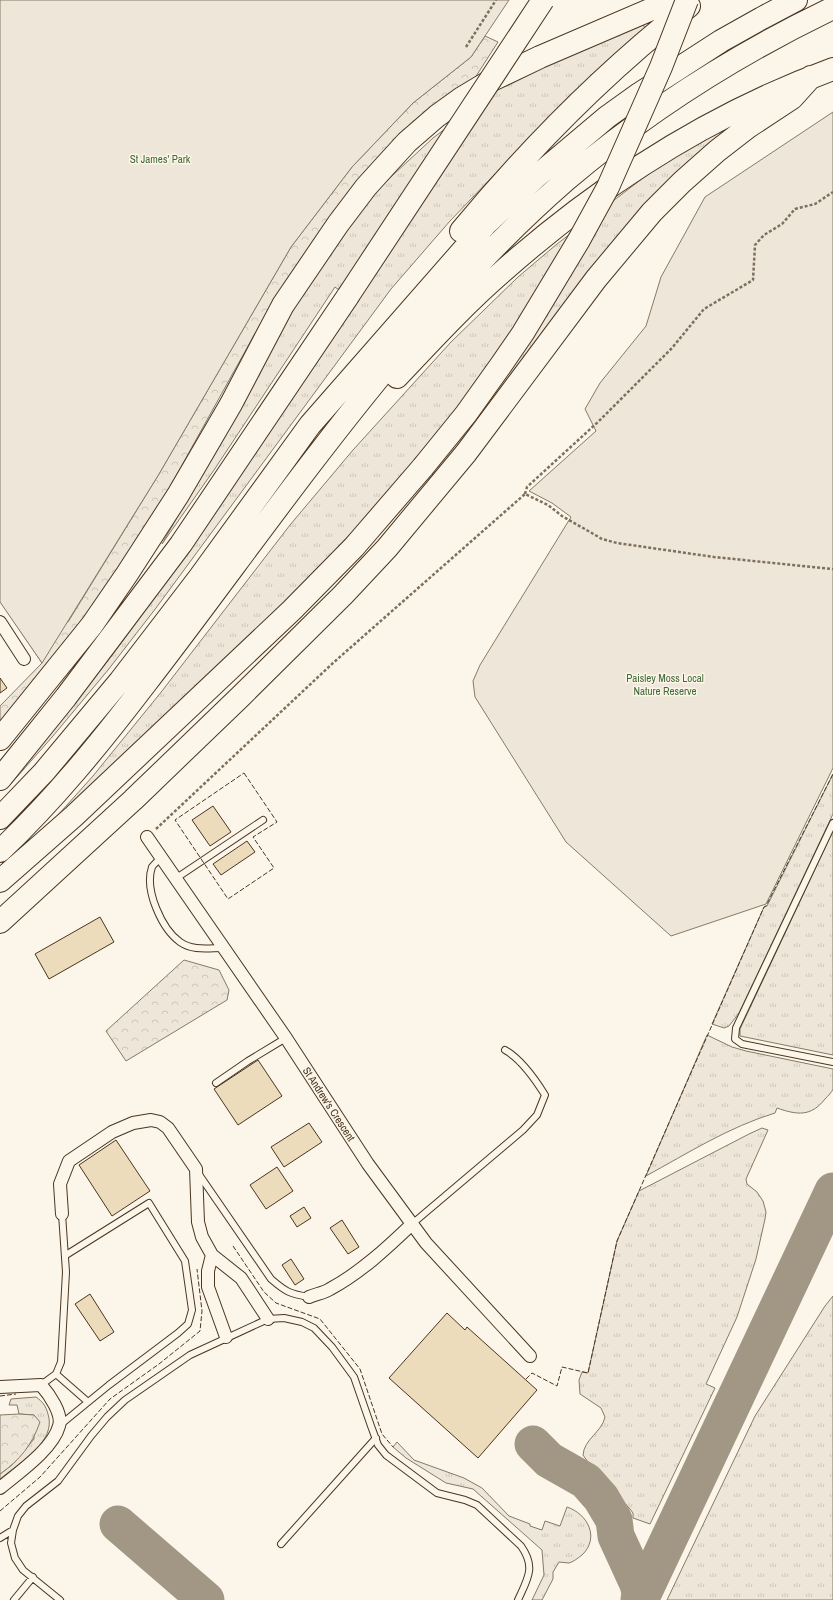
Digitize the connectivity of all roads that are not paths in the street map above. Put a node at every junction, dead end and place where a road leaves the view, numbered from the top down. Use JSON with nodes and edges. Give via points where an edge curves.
{"nodes":[{"id":1,"x":543,"y":0,"type":"edge"},
{"id":2,"x":673,"y":0,"type":"edge"},
{"id":3,"x":687,"y":0,"type":"edge"},
{"id":4,"x":696,"y":0,"type":"edge"},
{"id":5,"x":796,"y":0,"type":"edge"},
{"id":6,"x":833,"y":8,"type":"edge"},
{"id":7,"x":833,"y":69,"type":"edge"},
{"id":8,"x":812,"y":77,"type":"junction"},
{"id":9,"x":310,"y":425,"type":"junction"},
{"id":10,"x":205,"y":608,"type":"junction"},
{"id":11,"x":0,"y":622,"type":"edge"},
{"id":12,"x":24,"y":658,"type":"dead end"},
{"id":13,"x":0,"y":739,"type":"edge"},
{"id":14,"x":0,"y":779,"type":"edge"},
{"id":15,"x":0,"y":818,"type":"edge"},
{"id":16,"x":263,"y":820,"type":"dead end"},
{"id":17,"x":833,"y":823,"type":"edge"},
{"id":18,"x":147,"y":837,"type":"road end"},
{"id":19,"x":0,"y":851,"type":"edge"},
{"id":20,"x":160,"y":858,"type":"junction"},
{"id":21,"x":175,"y":879,"type":"junction"},
{"id":22,"x":0,"y":881,"type":"edge"},
{"id":23,"x":0,"y":922,"type":"edge"},
{"id":24,"x":223,"y":948,"type":"junction"},
{"id":25,"x":286,"y":1038,"type":"junction"},
{"id":26,"x":505,"y":1050,"type":"dead end"},
{"id":27,"x":833,"y":1062,"type":"edge"},
{"id":28,"x":216,"y":1082,"type":"dead end"},
{"id":29,"x":196,"y":1169,"type":"junction"},
{"id":30,"x":62,"y":1214,"type":"joint"},
{"id":31,"x":412,"y":1224,"type":"junction"},
{"id":32,"x":66,"y":1255,"type":"junction"},
{"id":33,"x":212,"y":1255,"type":"junction"},
{"id":34,"x":309,"y":1297,"type":"joint"},
{"id":35,"x":268,"y":1319,"type":"junction"},
{"id":36,"x":226,"y":1337,"type":"junction"},
{"id":37,"x":530,"y":1356,"type":"dead end"},
{"id":38,"x":56,"y":1374,"type":"junction"},
{"id":39,"x":41,"y":1385,"type":"junction"},
{"id":40,"x":0,"y":1387,"type":"edge"},
{"id":41,"x":88,"y":1402,"type":"junction"},
{"id":42,"x":60,"y":1425,"type":"junction"},
{"id":43,"x":376,"y":1438,"type":"junction"},
{"id":44,"x":0,"y":1488,"type":"edge"},
{"id":45,"x":13,"y":1530,"type":"junction"},
{"id":46,"x":0,"y":1538,"type":"edge"},
{"id":47,"x":280,"y":1544,"type":"dead end"},
{"id":48,"x":33,"y":1577,"type":"junction"},
{"id":49,"x":14,"y":1600,"type":"edge"},
{"id":50,"x":60,"y":1600,"type":"edge"},
{"id":51,"x":518,"y":1600,"type":"edge"}],
"edges":[{"from":1,"to":14,"type":"highway","bridge":true,"via":[[181,544],[66,697]]},
{"from":2,"to":13,"type":"highway","via":[[492,80],[437,116],[407,142],[386,165],[338,224],[283,306],[228,410],[127,574],[92,625]]},
{"from":3,"to":22,"type":"highway","bridge":true,"via":[[661,67],[608,187],[527,326],[466,414],[354,547],[292,610],[79,811]]},
{"from":4,"to":9,"type":"highway","via":[[590,91],[536,146],[475,214],[385,323]]},
{"from":5,"to":9,"type":"highway","via":[[721,41],[639,94],[607,117],[537,176],[486,224]]},
{"from":6,"to":10,"type":"highway","via":[[775,36],[668,102],[567,180],[494,248],[441,304],[384,372],[316,457]]},
{"from":7,"to":8,"type":"highway"},
{"from":8,"to":10,"type":"highway","via":[[724,116],[634,169],[580,208],[502,272],[468,303],[394,381]]},
{"from":8,"to":23,"type":"highway","via":[[792,98],[717,151],[652,212],[596,279],[462,458],[387,548],[241,696]]},
{"from":9,"to":15,"type":"highway","via":[[199,578],[120,681],[49,766]]},
{"from":10,"to":19,"type":"highway","via":[[102,740]]},
{"from":11,"to":12,"type":"street"},
{"from":16,"to":21,"type":"lane"},
{"from":17,"to":27,"type":"lane","via":[[736,1028],[735,1040],[742,1044]]},
{"from":18,"to":20,"type":"street","name":"St Andrew's Crescent"},
{"from":20,"to":21,"type":"street","name":"St Andrew's Crescent"},
{"from":20,"to":24,"type":"lane","via":[[153,866],[151,874],[152,891],[162,921],[181,943],[196,949]]},
{"from":21,"to":24,"type":"street","name":"St Andrew's Crescent"},
{"from":24,"to":25,"type":"street","name":"St Andrew's Crescent"},
{"from":25,"to":28,"type":"lane"},
{"from":25,"to":31,"type":"street","name":"St Andrew's Crescent","via":[[368,1164]]},
{"from":26,"to":31,"type":"lane","via":[[513,1054],[545,1095],[538,1115]]},
{"from":29,"to":30,"type":"street","via":[[168,1128],[160,1122],[151,1120],[133,1123],[112,1132],[69,1161],[60,1184]]},
{"from":29,"to":33,"type":"street","via":[[198,1222],[202,1238]]},
{"from":29,"to":34,"type":"lane","via":[[271,1279],[292,1294]]},
{"from":30,"to":32,"type":"lane"},
{"from":31,"to":34,"type":"street","via":[[390,1245],[346,1279],[328,1290]]},
{"from":31,"to":37,"type":"street","name":"St Andrew's Crescent","via":[[426,1243]]},
{"from":32,"to":38,"type":"lane","via":[[61,1362]]},
{"from":32,"to":41,"type":"lane","via":[[149,1203],[186,1261],[192,1310],[188,1324]]},
{"from":33,"to":35,"type":"street","via":[[240,1278]]},
{"from":33,"to":36,"type":"street","via":[[208,1287]]},
{"from":35,"to":36,"type":"lane"},
{"from":35,"to":43,"type":"lane","via":[[284,1318],[302,1322],[314,1328],[332,1347],[354,1377]]},
{"from":36,"to":45,"type":"lane","via":[[190,1355],[125,1400],[91,1436],[58,1481],[22,1511]]},
{"from":38,"to":39,"type":"lane"},
{"from":38,"to":41,"type":"lane"},
{"from":39,"to":40,"type":"street"},
{"from":39,"to":42,"type":"street","via":[[57,1409]]},
{"from":41,"to":42,"type":"lane"},
{"from":42,"to":44,"type":"street","via":[[49,1445]]},
{"from":43,"to":47,"type":"lane"},
{"from":43,"to":51,"type":"lane","via":[[386,1455],[437,1493],[477,1505],[521,1546],[530,1563],[530,1571]]},
{"from":45,"to":46,"type":"lane"},
{"from":45,"to":48,"type":"lane","via":[[11,1543],[15,1558],[23,1570]]},
{"from":48,"to":49,"type":"lane"},
{"from":48,"to":50,"type":"lane"}]}
